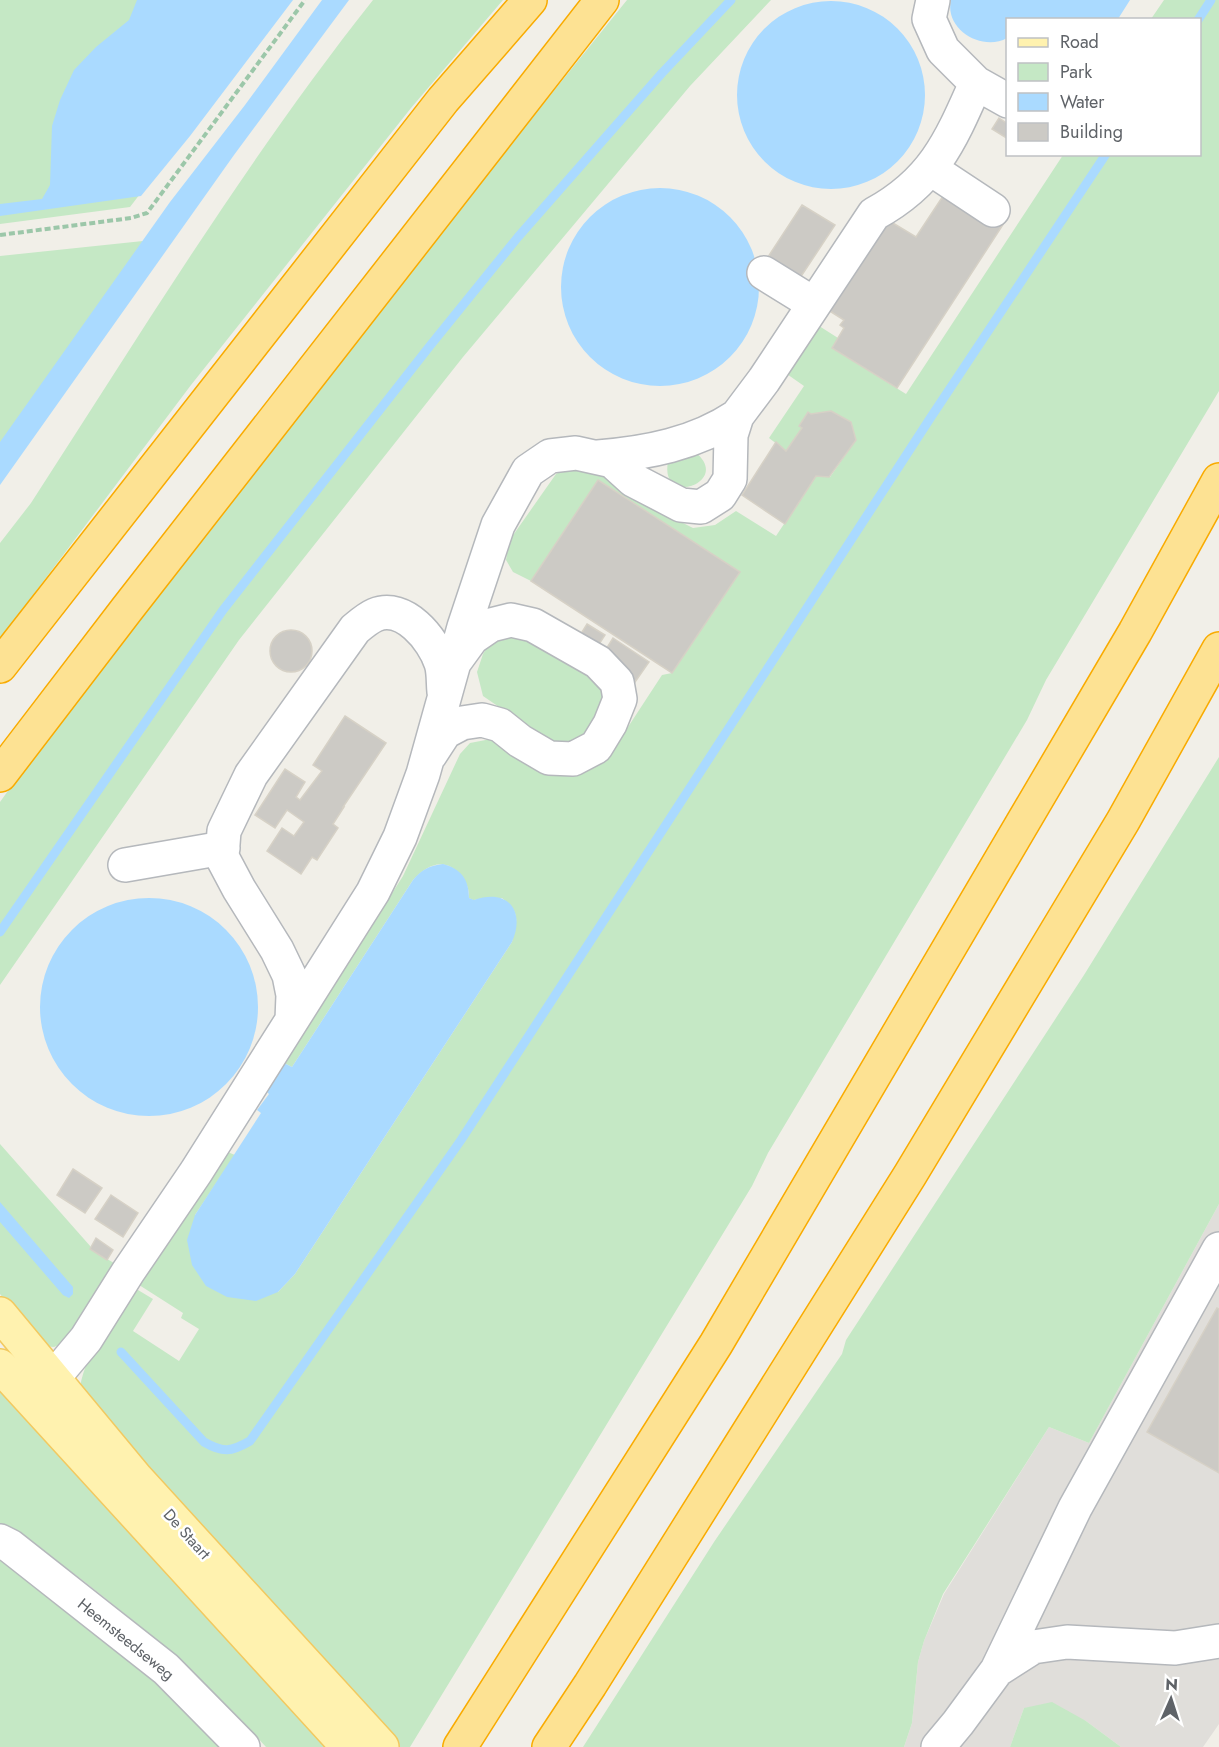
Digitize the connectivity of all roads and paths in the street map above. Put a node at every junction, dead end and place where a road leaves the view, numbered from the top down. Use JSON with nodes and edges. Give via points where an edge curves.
{"nodes":[{"id":1,"x":305,"y":0,"type":"edge"},
{"id":2,"x":530,"y":0,"type":"edge"},
{"id":3,"x":602,"y":0,"type":"edge"},
{"id":4,"x":933,"y":0,"type":"edge"},
{"id":5,"x":976,"y":84,"type":"junction"},
{"id":6,"x":1006,"y":99,"type":"edge"},
{"id":7,"x":931,"y":169,"type":"junction"},
{"id":8,"x":993,"y":210,"type":"dead end"},
{"id":9,"x":0,"y":235,"type":"edge"},
{"id":10,"x":764,"y":273,"type":"dead end"},
{"id":11,"x":814,"y":304,"type":"junction"},
{"id":12,"x":737,"y":416,"type":"junction"},
{"id":13,"x":598,"y":457,"type":"junction"},
{"id":14,"x":1219,"y":466,"type":"edge"},
{"id":15,"x":1219,"y":480,"type":"edge"},
{"id":16,"x":1135,"y":632,"type":"junction"},
{"id":17,"x":1219,"y":649,"type":"edge"},
{"id":18,"x":454,"y":664,"type":"junction"},
{"id":19,"x":0,"y":666,"type":"edge"},
{"id":20,"x":1219,"y":675,"type":"edge"},
{"id":21,"x":445,"y":695,"type":"junction"},
{"id":22,"x":428,"y":759,"type":"junction"},
{"id":23,"x":0,"y":775,"type":"edge"},
{"id":24,"x":1123,"y":821,"type":"junction"},
{"id":25,"x":223,"y":848,"type":"junction"},
{"id":26,"x":125,"y":865,"type":"dead end"},
{"id":27,"x":292,"y":1020,"type":"junction"},
{"id":28,"x":1219,"y":1249,"type":"edge"},
{"id":29,"x":0,"y":1314,"type":"edge"},
{"id":30,"x":0,"y":1366,"type":"edge"},
{"id":31,"x":54,"y":1377,"type":"junction"},
{"id":32,"x":0,"y":1541,"type":"edge"},
{"id":33,"x":1219,"y":1641,"type":"edge"},
{"id":34,"x":997,"y":1670,"type":"junction"},
{"id":35,"x":555,"y":1737,"type":"edge"},
{"id":36,"x":243,"y":1747,"type":"edge"},
{"id":37,"x":348,"y":1747,"type":"edge"},
{"id":38,"x":382,"y":1747,"type":"edge"},
{"id":39,"x":460,"y":1747,"type":"edge"},
{"id":40,"x":938,"y":1747,"type":"edge"}],
"edges":[{"from":1,"to":9,"type":"path","via":[[147,213]]},
{"from":2,"to":19,"type":"highway","via":[[442,100]]},
{"from":3,"to":23,"type":"highway"},
{"from":4,"to":5,"type":"street","via":[[929,19],[943,50]]},
{"from":5,"to":6,"type":"street"},
{"from":5,"to":7,"type":"street","via":[[951,139]]},
{"from":7,"to":8,"type":"street"},
{"from":7,"to":11,"type":"street","via":[[896,202],[874,214]]},
{"from":10,"to":11,"type":"street"},
{"from":11,"to":12,"type":"street"},
{"from":12,"to":13,"type":"street","via":[[719,428],[660,449]]},
{"from":12,"to":13,"type":"street","via":[[731,435],[730,479],[720,495],[701,507],[681,505],[662,496],[633,480],[612,461]]},
{"from":13,"to":18,"type":"street","via":[[576,453],[550,456],[528,471],[498,525]]},
{"from":14,"to":16,"type":"highway"},
{"from":15,"to":16,"type":"highway"},
{"from":16,"to":39,"type":"highway","via":[[716,1344]]},
{"from":17,"to":24,"type":"highway"},
{"from":18,"to":21,"type":"street"},
{"from":18,"to":22,"type":"street","via":[[472,638],[491,625],[512,620],[533,625],[598,663],[617,682],[620,699],[596,747],[573,759],[549,758],[500,725],[482,720],[462,723],[445,732]]},
{"from":20,"to":24,"type":"highway"},
{"from":21,"to":22,"type":"street"},
{"from":21,"to":25,"type":"street","via":[[441,664],[417,624],[393,613],[376,615],[355,628],[251,775],[224,831]]},
{"from":22,"to":27,"type":"street","via":[[400,837],[373,892]]},
{"from":24,"to":35,"type":"highway","via":[[910,1174]]},
{"from":25,"to":26,"type":"street"},
{"from":25,"to":27,"type":"street","via":[[222,857],[289,975]]},
{"from":27,"to":31,"type":"street","via":[[87,1339]]},
{"from":28,"to":34,"type":"street","via":[[1075,1508]]},
{"from":29,"to":31,"type":"main road","name":"De Staart"},
{"from":30,"to":37,"type":"main road","name":"De Staart"},
{"from":31,"to":38,"type":"main road","name":"De Staart","via":[[137,1479]]},
{"from":32,"to":36,"type":"street","name":"Heemsteedseweg","via":[[166,1669]]},
{"from":33,"to":34,"type":"street","via":[[1174,1648],[1068,1642],[1033,1647]]},
{"from":34,"to":40,"type":"street"}]}
